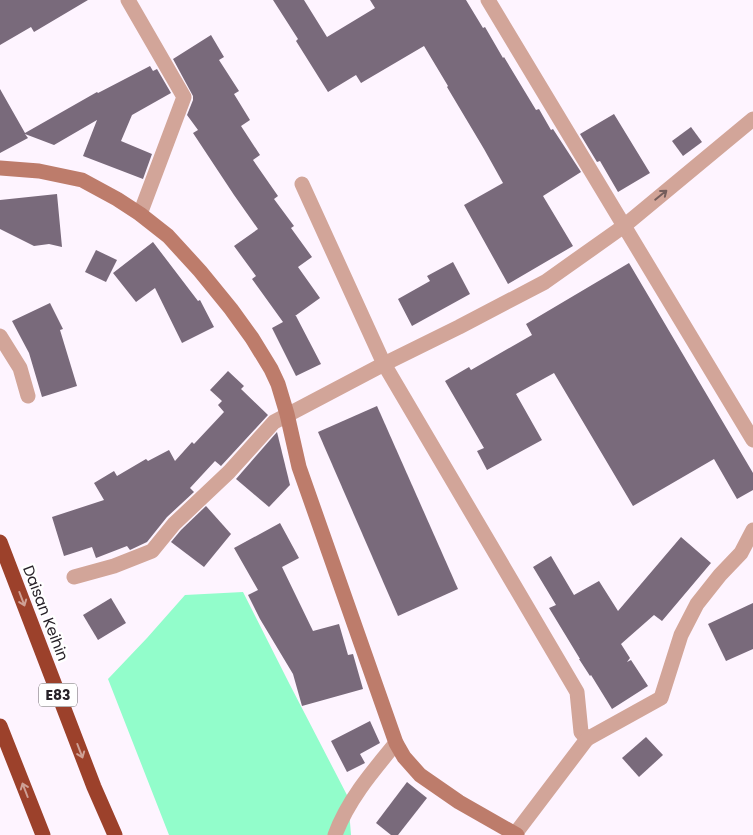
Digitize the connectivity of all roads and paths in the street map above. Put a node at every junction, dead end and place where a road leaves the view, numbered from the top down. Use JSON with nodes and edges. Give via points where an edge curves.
{"nodes":[{"id":1,"x":128,"y":0,"type":"edge"},
{"id":2,"x":488,"y":0,"type":"edge"},
{"id":3,"x":753,"y":119,"type":"edge"},
{"id":4,"x":0,"y":168,"type":"edge"},
{"id":5,"x":302,"y":184,"type":"dead end"},
{"id":6,"x":140,"y":214,"type":"junction"},
{"id":7,"x":624,"y":226,"type":"junction"},
{"id":8,"x":0,"y":336,"type":"edge"},
{"id":9,"x":384,"y":364,"type":"junction"},
{"id":10,"x":28,"y":396,"type":"dead end"},
{"id":11,"x":287,"y":414,"type":"junction"},
{"id":12,"x":753,"y":440,"type":"edge"},
{"id":13,"x":753,"y":530,"type":"edge"},
{"id":14,"x":2,"y":548,"type":"edge"},
{"id":15,"x":74,"y":577,"type":"dead end"},
{"id":16,"x":0,"y":726,"type":"edge"},
{"id":17,"x":587,"y":739,"type":"junction"},
{"id":18,"x":396,"y":743,"type":"junction"},
{"id":19,"x":516,"y":834,"type":"edge"},
{"id":20,"x":43,"y":835,"type":"edge"},
{"id":21,"x":114,"y":835,"type":"edge"},
{"id":22,"x":335,"y":835,"type":"edge"}],
"edges":[{"from":1,"to":6,"type":"street","via":[[184,97]]},
{"from":2,"to":7,"type":"street"},
{"from":7,"to":3,"type":"street","one_way":true},
{"from":4,"to":6,"type":"street","via":[[39,171],[82,180]]},
{"from":5,"to":9,"type":"street"},
{"from":6,"to":11,"type":"street","via":[[168,236],[247,330],[271,368]]},
{"from":7,"to":9,"type":"street","via":[[545,282]]},
{"from":7,"to":12,"type":"street"},
{"from":8,"to":10,"type":"street","via":[[20,368]]},
{"from":9,"to":11,"type":"street"},
{"from":9,"to":17,"type":"street","via":[[577,692],[581,732]]},
{"from":11,"to":15,"type":"street","via":[[274,422],[229,472],[174,524],[152,551]]},
{"from":11,"to":18,"type":"street","via":[[300,467]]},
{"from":13,"to":17,"type":"street","via":[[741,553],[697,604],[681,635],[661,698]]},
{"from":14,"to":21,"type":"highway","name":"Daisan Keihin","number":"E83","one_way":true},
{"from":20,"to":16,"type":"highway","one_way":true},
{"from":17,"to":19,"type":"street"},
{"from":18,"to":19,"type":"street","via":[[420,775],[459,802]]},
{"from":18,"to":22,"type":"street","via":[[362,784]]}]}
